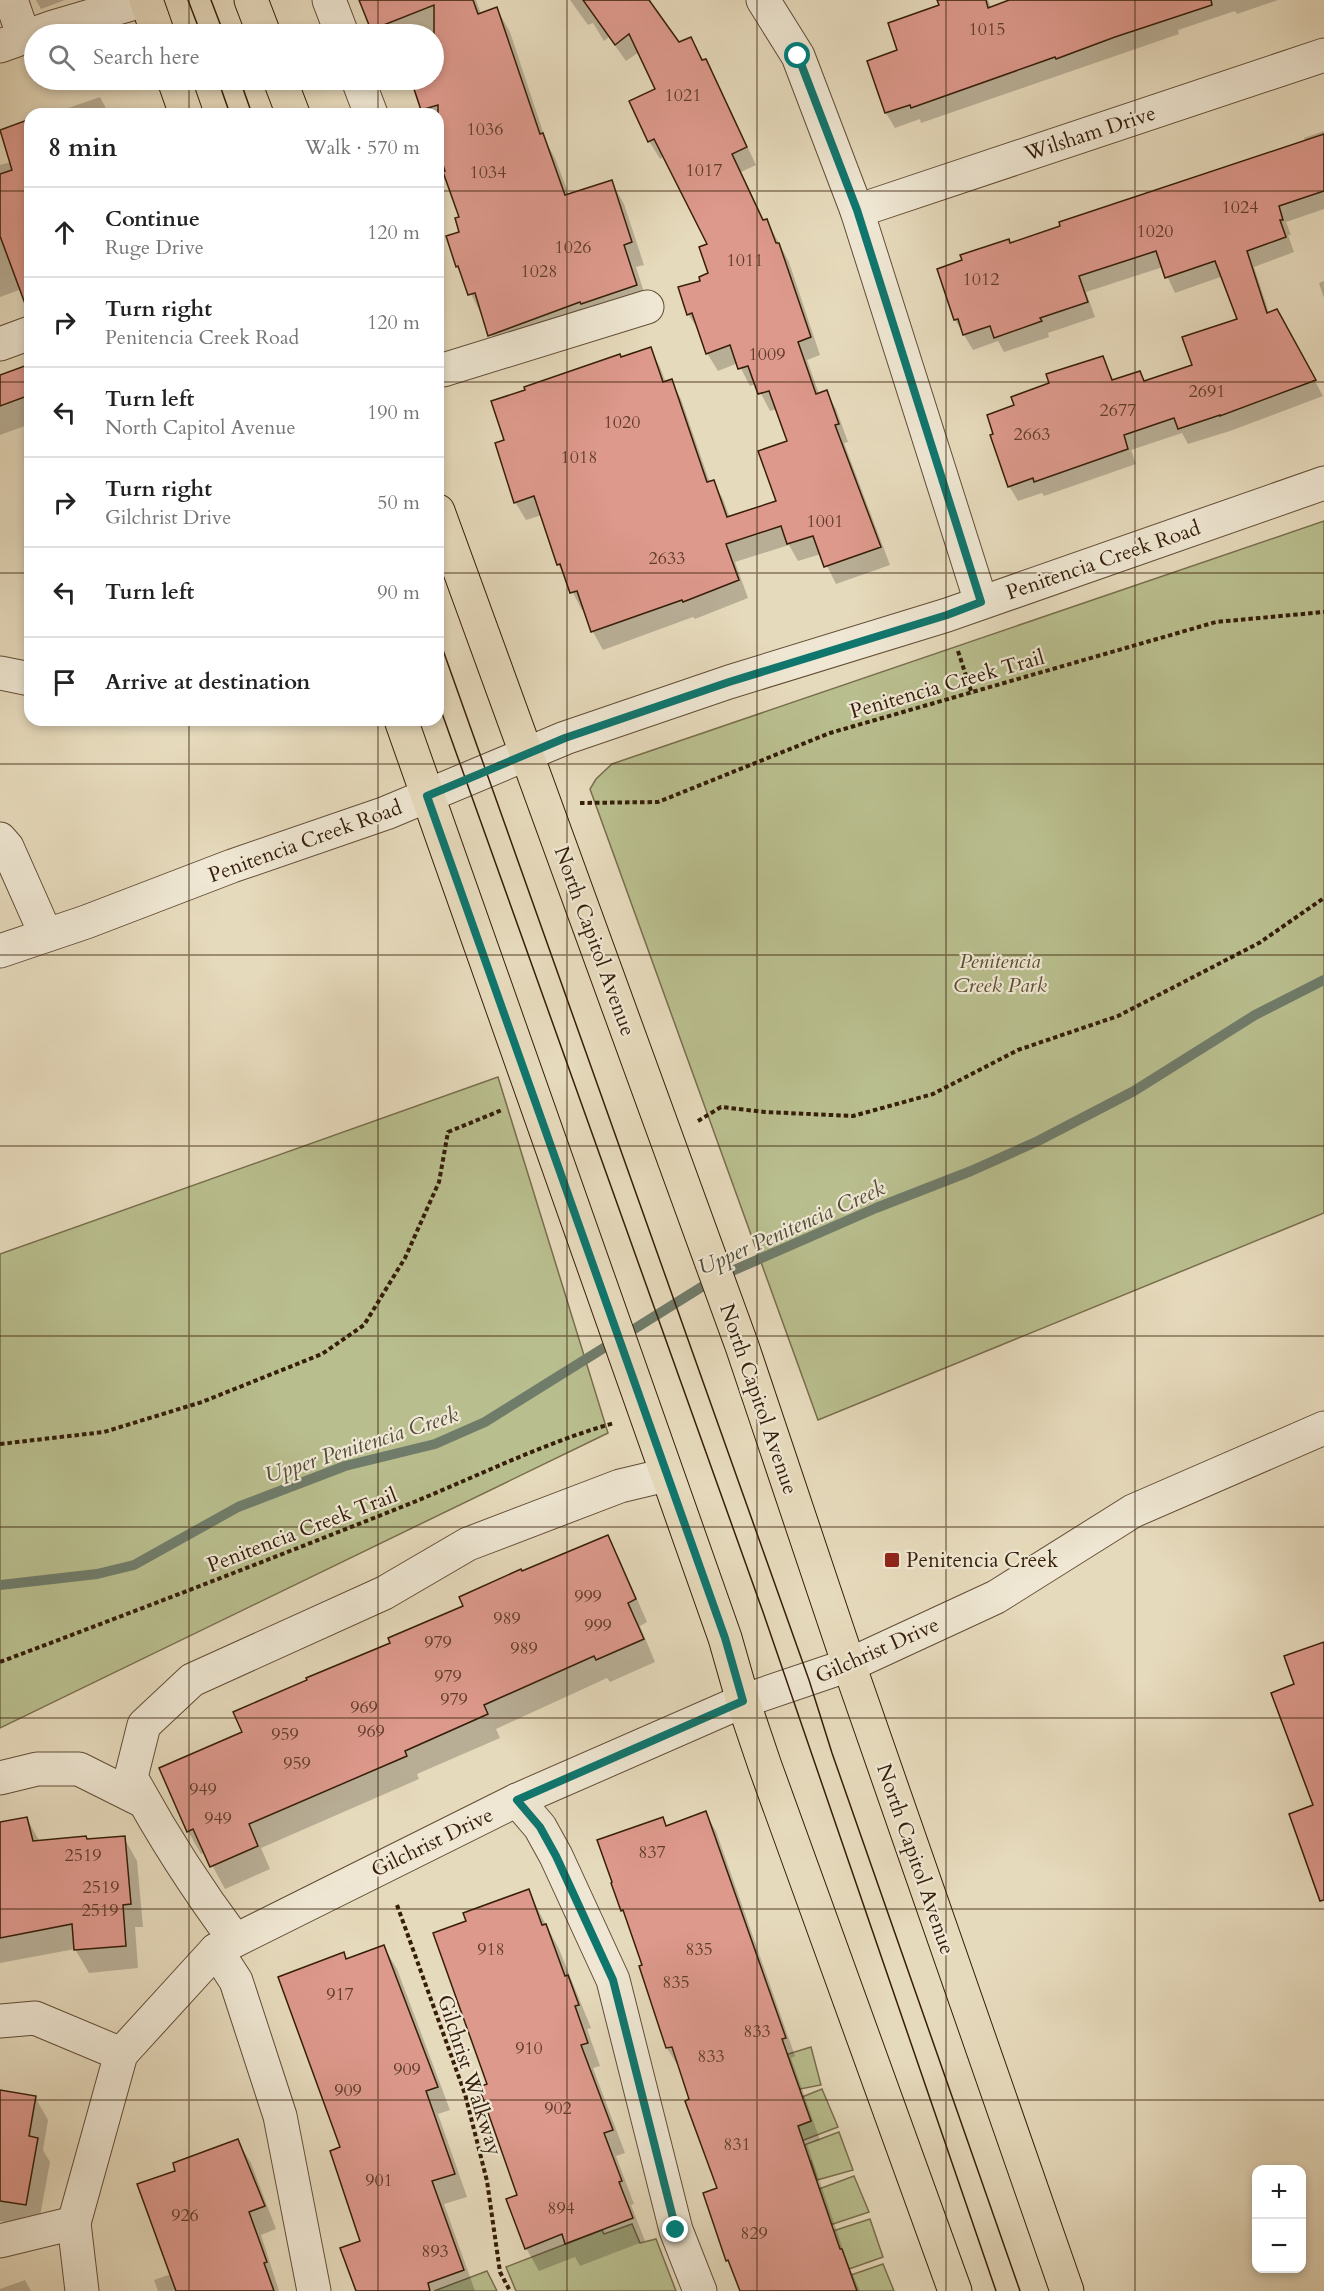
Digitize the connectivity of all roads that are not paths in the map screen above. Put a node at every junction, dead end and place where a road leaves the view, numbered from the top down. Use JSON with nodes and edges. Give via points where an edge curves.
{"nodes":[{"id":1,"x":11,"y":0,"type":"edge"},
{"id":2,"x":146,"y":0,"type":"edge"},
{"id":3,"x":251,"y":0,"type":"edge"},
{"id":4,"x":330,"y":0,"type":"edge"},
{"id":5,"x":763,"y":0,"type":"edge"},
{"id":6,"x":68,"y":24,"type":"edge"},
{"id":7,"x":154,"y":24,"type":"edge"},
{"id":8,"x":260,"y":24,"type":"edge"},
{"id":9,"x":338,"y":24,"type":"edge"},
{"id":10,"x":12,"y":41,"type":"edge"},
{"id":11,"x":1324,"y":54,"type":"edge"},
{"id":12,"x":178,"y":90,"type":"edge"},
{"id":13,"x":284,"y":90,"type":"edge"},
{"id":14,"x":362,"y":90,"type":"edge"},
{"id":15,"x":184,"y":108,"type":"edge"},
{"id":16,"x":291,"y":108,"type":"edge"},
{"id":17,"x":369,"y":108,"type":"edge"},
{"id":18,"x":857,"y":210,"type":"junction"},
{"id":19,"x":647,"y":307,"type":"dead end"},
{"id":20,"x":24,"y":335,"type":"edge"},
{"id":21,"x":0,"y":344,"type":"edge"},
{"id":22,"x":444,"y":361,"type":"edge"},
{"id":23,"x":1324,"y":483,"type":"edge"},
{"id":24,"x":444,"y":528,"type":"edge"},
{"id":25,"x":981,"y":602,"type":"junction"},
{"id":26,"x":0,"y":673,"type":"edge"},
{"id":27,"x":24,"y":678,"type":"edge"},
{"id":28,"x":403,"y":726,"type":"edge"},
{"id":29,"x":526,"y":755,"type":"junction"},
{"id":30,"x":427,"y":796,"type":"junction"},
{"id":31,"x":0,"y":839,"type":"edge"},
{"id":32,"x":46,"y":935,"type":"junction"},
{"id":33,"x":0,"y":951,"type":"edge"},
{"id":34,"x":1324,"y":1428,"type":"edge"},
{"id":35,"x":666,"y":1475,"type":"junction"},
{"id":36,"x":849,"y":1665,"type":"junction"},
{"id":37,"x":743,"y":1701,"type":"junction"},
{"id":38,"x":0,"y":1778,"type":"edge"},
{"id":39,"x":143,"y":1800,"type":"junction"},
{"id":40,"x":517,"y":1800,"type":"junction"},
{"id":41,"x":226,"y":1945,"type":"junction"},
{"id":42,"x":0,"y":2021,"type":"edge"},
{"id":43,"x":121,"y":2054,"type":"junction"},
{"id":44,"x":74,"y":2223,"type":"junction"},
{"id":45,"x":0,"y":2241,"type":"edge"},
{"id":46,"x":82,"y":2291,"type":"edge"},
{"id":47,"x":314,"y":2291,"type":"edge"},
{"id":48,"x":700,"y":2291,"type":"edge"},
{"id":49,"x":955,"y":2291,"type":"edge"},
{"id":50,"x":1067,"y":2291,"type":"edge"}],
"edges":[{"from":1,"to":10,"type":"street"},
{"from":2,"to":6,"type":"street"},
{"from":2,"to":7,"type":"main road"},
{"from":3,"to":8,"type":"main road"},
{"from":4,"to":9,"type":"street"},
{"from":5,"to":18,"type":"street","via":[[798,56]]},
{"from":11,"to":18,"type":"street","name":"Wilsham Drive"},
{"from":12,"to":15,"type":"main road"},
{"from":13,"to":16,"type":"main road"},
{"from":14,"to":17,"type":"street"},
{"from":18,"to":25,"type":"street"},
{"from":19,"to":22,"type":"street"},
{"from":20,"to":21,"type":"street"},
{"from":23,"to":25,"type":"street","name":"Penitencia Creek Road"},
{"from":24,"to":29,"type":"main road","name":"North Capitol Avenue"},
{"from":25,"to":29,"type":"street","name":"Penitencia Creek Road","via":[[729,682]]},
{"from":26,"to":27,"type":"street"},
{"from":28,"to":30,"type":"main road"},
{"from":29,"to":30,"type":"street","name":"Penitencia Creek Road"},
{"from":29,"to":36,"type":"main road","name":"North Capitol Avenue","via":[[742,1346]]},
{"from":30,"to":32,"type":"street","name":"Penitencia Creek Road"},
{"from":30,"to":35,"type":"main road"},
{"from":31,"to":32,"type":"street","via":[[8,847]]},
{"from":32,"to":33,"type":"street","name":"Penitencia Creek Road"},
{"from":34,"to":36,"type":"street","name":"Gilchrist Drive","via":[[1133,1510],[996,1597]]},
{"from":35,"to":37,"type":"main road","via":[[725,1638]]},
{"from":35,"to":39,"type":"street","via":[[620,1486],[468,1544],[384,1593],[192,1680],[144,1725],[131,1777]]},
{"from":36,"to":37,"type":"street","name":"Gilchrist Drive"},
{"from":36,"to":50,"type":"main road","name":"North Capitol Avenue"},
{"from":37,"to":40,"type":"street","name":"Gilchrist Drive"},
{"from":37,"to":49,"type":"main road"},
{"from":38,"to":39,"type":"street","via":[[37,1769],[79,1769]]},
{"from":39,"to":41,"type":"street","via":[[216,1914]]},
{"from":40,"to":41,"type":"street","name":"Gilchrist Drive"},
{"from":40,"to":48,"type":"street","via":[[540,1827],[556,1856],[613,1980],[676,2230]]},
{"from":41,"to":43,"type":"street","name":"Gilchrist Drive"},
{"from":41,"to":47,"type":"street","via":[[280,2116]]},
{"from":42,"to":43,"type":"street","via":[[35,2018]]},
{"from":43,"to":44,"type":"street","name":"Gilchrist Drive"},
{"from":44,"to":45,"type":"street"},
{"from":44,"to":46,"type":"street","name":"Gilchrist Drive"}]}
